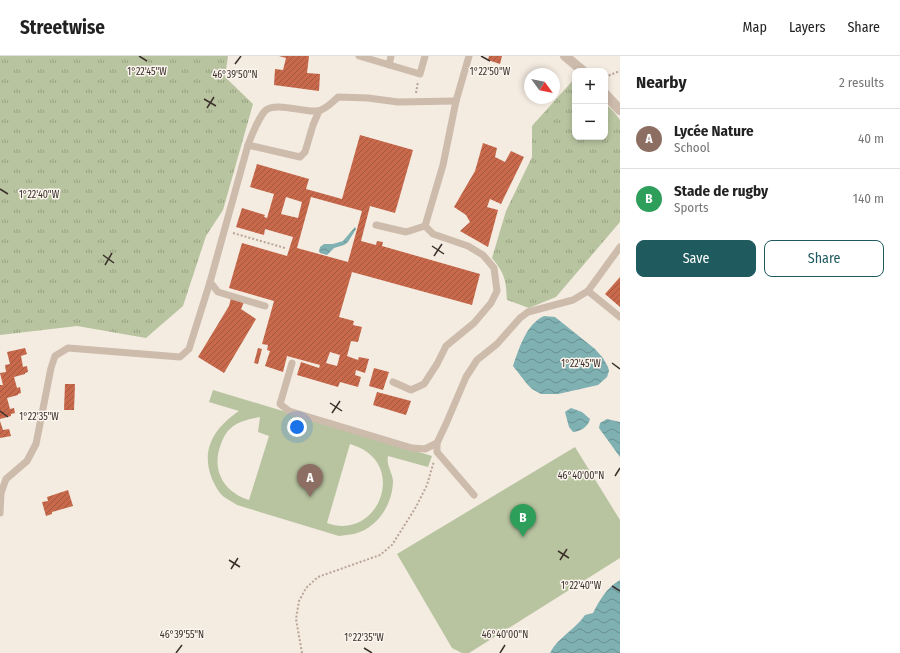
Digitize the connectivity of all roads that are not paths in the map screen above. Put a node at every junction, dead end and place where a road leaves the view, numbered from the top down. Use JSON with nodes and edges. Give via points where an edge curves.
{"nodes":[{"id":1,"x":359,"y":56,"type":"edge"},
{"id":2,"x":391,"y":56,"type":"edge"},
{"id":3,"x":425,"y":56,"type":"edge"},
{"id":4,"x":469,"y":56,"type":"edge"},
{"id":5,"x":565,"y":56,"type":"edge"},
{"id":6,"x":389,"y":65,"type":"junction"},
{"id":7,"x":579,"y":68,"type":"edge"},
{"id":8,"x":608,"y":97,"type":"edge"},
{"id":9,"x":456,"y":101,"type":"junction"},
{"id":10,"x":620,"y":110,"type":"edge"},
{"id":11,"x":319,"y":111,"type":"junction"},
{"id":12,"x":248,"y":145,"type":"junction"},
{"id":13,"x":376,"y":225,"type":"dead end"},
{"id":14,"x":425,"y":226,"type":"junction"},
{"id":15,"x":620,"y":247,"type":"edge"},
{"id":16,"x":210,"y":282,"type":"junction"},
{"id":17,"x":588,"y":291,"type":"junction"},
{"id":18,"x":265,"y":306,"type":"dead end"},
{"id":19,"x":620,"y":317,"type":"edge"},
{"id":20,"x":292,"y":362,"type":"dead end"},
{"id":21,"x":393,"y":382,"type":"dead end"},
{"id":22,"x":437,"y":443,"type":"junction"},
{"id":23,"x":474,"y":495,"type":"dead end"},
{"id":24,"x":0,"y":513,"type":"edge"}],
"edges":[{"from":1,"to":6,"type":"lane"},
{"from":2,"to":6,"type":"lane"},
{"from":3,"to":6,"type":"lane","via":[[420,74]]},
{"from":4,"to":9,"type":"lane"},
{"from":5,"to":7,"type":"street"},
{"from":8,"to":10,"type":"street"},
{"from":9,"to":11,"type":"lane","via":[[398,102],[338,97]]},
{"from":9,"to":14,"type":"lane","via":[[443,165]]},
{"from":11,"to":12,"type":"lane","via":[[273,106],[266,110]]},
{"from":11,"to":12,"type":"lane","via":[[305,152],[300,156]]},
{"from":12,"to":16,"type":"lane"},
{"from":13,"to":14,"type":"lane","via":[[406,232]]},
{"from":14,"to":21,"type":"lane","via":[[433,234],[468,246],[483,255],[494,268],[497,290],[474,323],[446,346],[424,384],[411,390]]},
{"from":15,"to":17,"type":"lane"},
{"from":16,"to":18,"type":"lane","via":[[218,292]]},
{"from":16,"to":24,"type":"lane","via":[[188,349],[180,357],[68,348],[55,356],[36,444],[27,461],[6,479],[0,493]]},
{"from":17,"to":19,"type":"lane"},
{"from":17,"to":22,"type":"lane","via":[[573,300],[528,312],[478,360],[466,376]]},
{"from":20,"to":22,"type":"lane","via":[[280,404],[289,411],[412,448],[425,449]]},
{"from":22,"to":23,"type":"lane","via":[[437,452]]}]}
